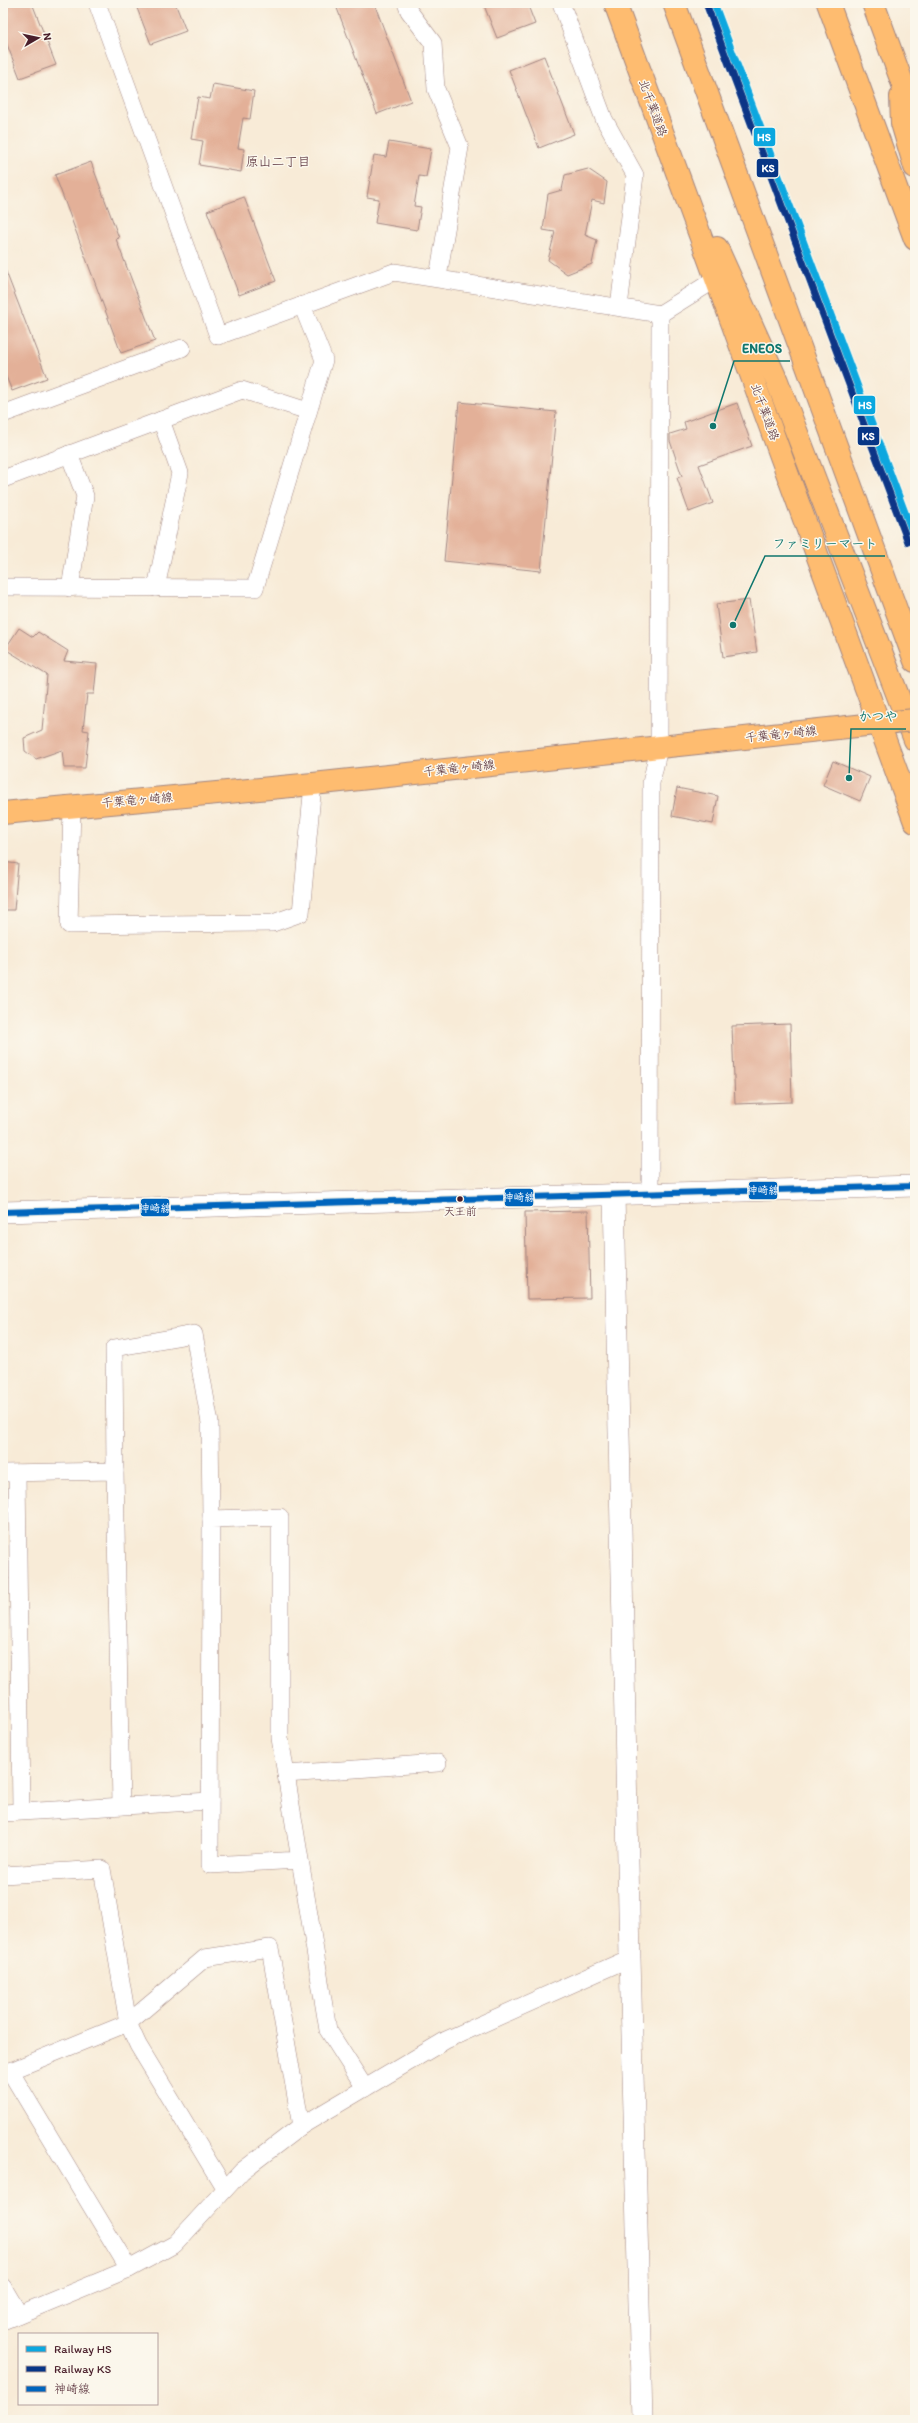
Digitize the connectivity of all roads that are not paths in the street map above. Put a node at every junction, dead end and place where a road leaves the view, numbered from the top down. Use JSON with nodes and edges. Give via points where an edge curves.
{"nodes":[{"id":1,"x":97,"y":3,"type":"edge"},
{"id":2,"x":406,"y":3,"type":"edge"},
{"id":3,"x":561,"y":3,"type":"edge"},
{"id":4,"x":615,"y":3,"type":"edge"},
{"id":5,"x":674,"y":3,"type":"edge"},
{"id":6,"x":828,"y":3,"type":"edge"},
{"id":7,"x":872,"y":3,"type":"edge"},
{"id":8,"x":901,"y":84,"type":"junction"},
{"id":9,"x":915,"y":118,"type":"edge"},
{"id":10,"x":915,"y":167,"type":"edge"},
{"id":11,"x":682,"y":185,"type":"junction"},
{"id":12,"x":915,"y":239,"type":"edge"},
{"id":13,"x":438,"y":277,"type":"junction"},
{"id":14,"x":716,"y":279,"type":"junction"},
{"id":15,"x":302,"y":305,"type":"junction"},
{"id":16,"x":619,"y":307,"type":"junction"},
{"id":17,"x":660,"y":314,"type":"junction"},
{"id":18,"x":182,"y":348,"type":"dead end"},
{"id":19,"x":308,"y":411,"type":"junction"},
{"id":20,"x":3,"y":414,"type":"edge"},
{"id":21,"x":161,"y":420,"type":"junction"},
{"id":22,"x":69,"y":454,"type":"junction"},
{"id":23,"x":3,"y":479,"type":"edge"},
{"id":24,"x":3,"y":588,"type":"edge"},
{"id":25,"x":70,"y":588,"type":"junction"},
{"id":26,"x":156,"y":588,"type":"junction"},
{"id":27,"x":915,"y":660,"type":"edge"},
{"id":28,"x":896,"y":722,"type":"edge"},
{"id":29,"x":915,"y":740,"type":"edge"},
{"id":30,"x":659,"y":748,"type":"junction"},
{"id":31,"x":314,"y":784,"type":"junction"},
{"id":32,"x":72,"y":806,"type":"junction"},
{"id":33,"x":3,"y":813,"type":"edge"},
{"id":34,"x":915,"y":822,"type":"edge"},
{"id":35,"x":915,"y":1186,"type":"edge"},
{"id":36,"x":650,"y":1193,"type":"junction"},
{"id":37,"x":614,"y":1194,"type":"junction"},
{"id":38,"x":3,"y":1212,"type":"edge"},
{"id":39,"x":115,"y":1471,"type":"junction"},
{"id":40,"x":10,"y":1473,"type":"edge"},
{"id":41,"x":211,"y":1519,"type":"junction"},
{"id":42,"x":438,"y":1763,"type":"dead end"},
{"id":43,"x":286,"y":1774,"type":"junction"},
{"id":44,"x":210,"y":1801,"type":"junction"},
{"id":45,"x":121,"y":1806,"type":"junction"},
{"id":46,"x":3,"y":1812,"type":"edge"},
{"id":47,"x":21,"y":1812,"type":"junction"},
{"id":48,"x":300,"y":1860,"type":"junction"},
{"id":49,"x":3,"y":1875,"type":"edge"},
{"id":50,"x":630,"y":1958,"type":"junction"},
{"id":51,"x":128,"y":2023,"type":"junction"},
{"id":52,"x":7,"y":2073,"type":"edge"},
{"id":53,"x":365,"y":2088,"type":"junction"},
{"id":54,"x":301,"y":2126,"type":"junction"},
{"id":55,"x":225,"y":2189,"type":"junction"},
{"id":56,"x":129,"y":2269,"type":"junction"},
{"id":57,"x":3,"y":2287,"type":"edge"},
{"id":58,"x":19,"y":2314,"type":"junction"},
{"id":59,"x":3,"y":2320,"type":"edge"},
{"id":60,"x":642,"y":2420,"type":"edge"}],
"edges":[{"from":1,"to":15,"type":"street","via":[[218,336]]},
{"from":2,"to":13,"type":"street","via":[[433,43],[436,89],[460,147]]},
{"from":3,"to":16,"type":"street","via":[[604,119],[636,174]]},
{"from":4,"to":11,"type":"main road","name":"北千葉道路"},
{"from":5,"to":27,"type":"main road"},
{"from":6,"to":12,"type":"main road"},
{"from":7,"to":8,"type":"main road"},
{"from":8,"to":9,"type":"main road"},
{"from":8,"to":10,"type":"main road","via":[[902,123]]},
{"from":11,"to":14,"type":"main road","name":"北千葉道路"},
{"from":11,"to":29,"type":"main road","via":[[726,262],[777,381]]},
{"from":13,"to":15,"type":"street","via":[[394,272]]},
{"from":13,"to":16,"type":"street"},
{"from":14,"to":17,"type":"street"},
{"from":14,"to":28,"type":"main road","name":"北千葉道路"},
{"from":15,"to":19,"type":"street","via":[[324,360]]},
{"from":16,"to":17,"type":"street"},
{"from":17,"to":30,"type":"street"},
{"from":18,"to":20,"type":"street"},
{"from":19,"to":21,"type":"street","via":[[242,390]]},
{"from":19,"to":26,"type":"street","via":[[255,588]]},
{"from":21,"to":22,"type":"street"},
{"from":21,"to":26,"type":"street","via":[[180,473]]},
{"from":22,"to":23,"type":"street"},
{"from":22,"to":25,"type":"street","via":[[85,496]]},
{"from":24,"to":25,"type":"street"},
{"from":25,"to":26,"type":"street"},
{"from":28,"to":30,"type":"main road","name":"千葉竜ヶ崎線"},
{"from":28,"to":34,"type":"main road","name":"北千葉道路"},
{"from":30,"to":31,"type":"main road","name":"千葉竜ヶ崎線"},
{"from":30,"to":36,"type":"street","via":[[651,784]]},
{"from":31,"to":32,"type":"main road","name":"千葉竜ヶ崎線"},
{"from":31,"to":32,"type":"street","via":[[301,914],[273,923],[69,925]]},
{"from":32,"to":33,"type":"main road","name":"千葉竜ヶ崎線"},
{"from":35,"to":36,"type":"street"},
{"from":36,"to":37,"type":"street"},
{"from":37,"to":38,"type":"street"},
{"from":37,"to":50,"type":"street"},
{"from":39,"to":40,"type":"street"},
{"from":39,"to":41,"type":"street","via":[[114,1348],[194,1334],[210,1423]]},
{"from":39,"to":45,"type":"street"},
{"from":40,"to":47,"type":"street"},
{"from":41,"to":43,"type":"street","via":[[280,1517],[280,1738]]},
{"from":41,"to":44,"type":"street"},
{"from":42,"to":43,"type":"street"},
{"from":43,"to":48,"type":"street"},
{"from":44,"to":45,"type":"street"},
{"from":44,"to":48,"type":"street","via":[[210,1865]]},
{"from":45,"to":47,"type":"street"},
{"from":46,"to":47,"type":"street"},
{"from":48,"to":53,"type":"street","via":[[328,2030]]},
{"from":49,"to":51,"type":"street","via":[[102,1869]]},
{"from":50,"to":53,"type":"street","via":[[446,2040]]},
{"from":50,"to":60,"type":"street"},
{"from":51,"to":52,"type":"street"},
{"from":51,"to":54,"type":"street","via":[[205,1958],[270,1948]]},
{"from":51,"to":55,"type":"street","via":[[138,2045]]},
{"from":52,"to":56,"type":"street"},
{"from":53,"to":54,"type":"street"},
{"from":54,"to":55,"type":"street","via":[[242,2171]]},
{"from":55,"to":56,"type":"street","via":[[176,2244]]},
{"from":56,"to":58,"type":"street"},
{"from":57,"to":58,"type":"street"},
{"from":58,"to":59,"type":"street"}]}
